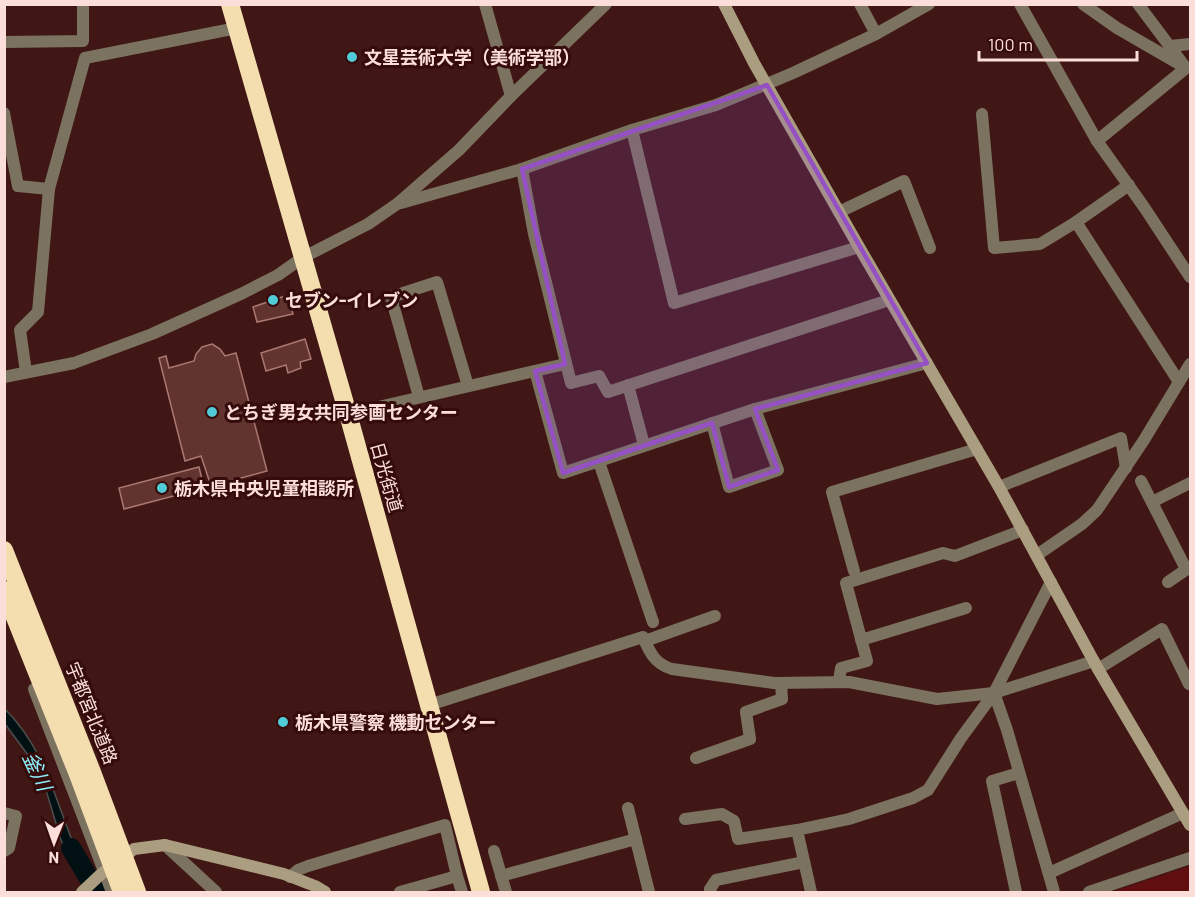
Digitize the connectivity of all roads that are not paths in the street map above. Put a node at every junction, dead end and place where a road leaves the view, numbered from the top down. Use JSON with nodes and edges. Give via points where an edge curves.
{"nodes":[{"id":1,"x":83,"y":4,"type":"edge"},
{"id":2,"x":230,"y":4,"type":"edge"},
{"id":3,"x":485,"y":4,"type":"edge"},
{"id":4,"x":724,"y":4,"type":"edge"},
{"id":5,"x":860,"y":4,"type":"edge"},
{"id":6,"x":929,"y":4,"type":"edge"},
{"id":7,"x":1020,"y":4,"type":"edge"},
{"id":8,"x":1083,"y":4,"type":"edge"},
{"id":9,"x":1138,"y":4,"type":"edge"},
{"id":10,"x":600,"y":7,"type":"edge"},
{"id":11,"x":916,"y":8,"type":"edge"},
{"id":12,"x":237,"y":28,"type":"junction"},
{"id":13,"x":876,"y":34,"type":"junction"},
{"id":14,"x":4,"y":42,"type":"edge"},
{"id":15,"x":1191,"y":44,"type":"edge"},
{"id":16,"x":1170,"y":46,"type":"junction"},
{"id":17,"x":1188,"y":70,"type":"edge"},
{"id":18,"x":767,"y":85,"type":"junction"},
{"id":19,"x":511,"y":96,"type":"junction"},
{"id":20,"x":4,"y":113,"type":"edge"},
{"id":21,"x":982,"y":114,"type":"dead end"},
{"id":22,"x":632,"y":130,"type":"junction"},
{"id":23,"x":1097,"y":141,"type":"junction"},
{"id":24,"x":522,"y":169,"type":"junction"},
{"id":25,"x":1129,"y":185,"type":"junction"},
{"id":26,"x":49,"y":189,"type":"junction"},
{"id":27,"x":397,"y":204,"type":"junction"},
{"id":28,"x":839,"y":212,"type":"junction"},
{"id":29,"x":1076,"y":222,"type":"junction"},
{"id":30,"x":859,"y":247,"type":"junction"},
{"id":31,"x":930,"y":248,"type":"dead end"},
{"id":32,"x":302,"y":258,"type":"junction"},
{"id":33,"x":1191,"y":278,"type":"edge"},
{"id":34,"x":889,"y":300,"type":"junction"},
{"id":35,"x":927,"y":363,"type":"junction"},
{"id":36,"x":565,"y":364,"type":"junction"},
{"id":37,"x":1191,"y":364,"type":"edge"},
{"id":38,"x":535,"y":371,"type":"junction"},
{"id":39,"x":26,"y":372,"type":"junction"},
{"id":40,"x":4,"y":377,"type":"edge"},
{"id":41,"x":1179,"y":382,"type":"junction"},
{"id":42,"x":628,"y":385,"type":"junction"},
{"id":43,"x":468,"y":386,"type":"junction"},
{"id":44,"x":419,"y":397,"type":"junction"},
{"id":45,"x":755,"y":409,"type":"junction"},
{"id":46,"x":348,"y":414,"type":"junction"},
{"id":47,"x":712,"y":423,"type":"junction"},
{"id":48,"x":644,"y":445,"type":"junction"},
{"id":49,"x":977,"y":449,"type":"junction"},
{"id":50,"x":599,"y":462,"type":"junction"},
{"id":51,"x":1126,"y":468,"type":"junction"},
{"id":52,"x":1141,"y":481,"type":"dead end"},
{"id":53,"x":1191,"y":483,"type":"edge"},
{"id":54,"x":999,"y":487,"type":"junction"},
{"id":55,"x":1152,"y":502,"type":"junction"},
{"id":56,"x":1023,"y":530,"type":"junction"},
{"id":57,"x":4,"y":536,"type":"edge"},
{"id":58,"x":4,"y":550,"type":"edge"},
{"id":59,"x":1037,"y":555,"type":"junction"},
{"id":60,"x":1188,"y":568,"type":"edge"},
{"id":61,"x":854,"y":571,"type":"dead end"},
{"id":62,"x":1051,"y":582,"type":"junction"},
{"id":63,"x":1168,"y":582,"type":"dead end"},
{"id":64,"x":4,"y":590,"type":"edge"},
{"id":65,"x":966,"y":608,"type":"dead end"},
{"id":66,"x":4,"y":613,"type":"edge"},
{"id":67,"x":715,"y":616,"type":"dead end"},
{"id":68,"x":653,"y":622,"type":"dead end"},
{"id":69,"x":861,"y":640,"type":"junction"},
{"id":70,"x":645,"y":641,"type":"junction"},
{"id":71,"x":1096,"y":665,"type":"junction"},
{"id":72,"x":839,"y":681,"type":"junction"},
{"id":73,"x":781,"y":683,"type":"junction"},
{"id":74,"x":1189,"y":684,"type":"edge"},
{"id":75,"x":994,"y":693,"type":"junction"},
{"id":76,"x":429,"y":705,"type":"junction"},
{"id":77,"x":696,"y":758,"type":"dead end"},
{"id":78,"x":1019,"y":772,"type":"junction"},
{"id":79,"x":628,"y":808,"type":"dead end"},
{"id":80,"x":4,"y":813,"type":"edge"},
{"id":81,"x":1183,"y":813,"type":"junction"},
{"id":82,"x":685,"y":819,"type":"dead end"},
{"id":83,"x":1191,"y":825,"type":"edge"},
{"id":84,"x":797,"y":830,"type":"junction"},
{"id":85,"x":636,"y":839,"type":"junction"},
{"id":86,"x":165,"y":845,"type":"junction"},
{"id":87,"x":4,"y":851,"type":"edge"},
{"id":88,"x":494,"y":851,"type":"dead end"},
{"id":89,"x":129,"y":853,"type":"junction"},
{"id":90,"x":1191,"y":858,"type":"edge"},
{"id":91,"x":804,"y":862,"type":"junction"},
{"id":92,"x":102,"y":873,"type":"junction"},
{"id":93,"x":1049,"y":873,"type":"junction"},
{"id":94,"x":458,"y":876,"type":"junction"},
{"id":95,"x":501,"y":876,"type":"junction"},
{"id":96,"x":290,"y":877,"type":"junction"},
{"id":97,"x":306,"y":888,"type":"edge"},
{"id":98,"x":82,"y":892,"type":"edge"},
{"id":99,"x":112,"y":892,"type":"edge"},
{"id":100,"x":122,"y":892,"type":"edge"},
{"id":101,"x":137,"y":892,"type":"edge"},
{"id":102,"x":142,"y":892,"type":"edge"},
{"id":103,"x":216,"y":892,"type":"edge"},
{"id":104,"x":325,"y":892,"type":"edge"},
{"id":105,"x":400,"y":892,"type":"edge"},
{"id":106,"x":462,"y":892,"type":"edge"},
{"id":107,"x":481,"y":892,"type":"edge"},
{"id":108,"x":506,"y":892,"type":"edge"},
{"id":109,"x":649,"y":892,"type":"edge"},
{"id":110,"x":711,"y":892,"type":"edge"},
{"id":111,"x":811,"y":892,"type":"edge"},
{"id":112,"x":1017,"y":892,"type":"edge"},
{"id":113,"x":1054,"y":892,"type":"edge"},
{"id":114,"x":1089,"y":892,"type":"edge"}],
"edges":[{"from":1,"to":14,"type":"street","via":[[83,41]]},
{"from":2,"to":12,"type":"highway","name":"日光街道"},
{"from":3,"to":19,"type":"street"},
{"from":4,"to":18,"type":"street"},
{"from":5,"to":13,"type":"street"},
{"from":6,"to":11,"type":"street"},
{"from":7,"to":23,"type":"street"},
{"from":8,"to":17,"type":"street"},
{"from":9,"to":16,"type":"street"},
{"from":10,"to":19,"type":"street"},
{"from":11,"to":13,"type":"street"},
{"from":12,"to":26,"type":"street","via":[[85,58]]},
{"from":12,"to":32,"type":"highway","name":"日光街道"},
{"from":13,"to":18,"type":"street"},
{"from":15,"to":16,"type":"street"},
{"from":16,"to":17,"type":"street"},
{"from":17,"to":23,"type":"street"},
{"from":18,"to":22,"type":"street"},
{"from":18,"to":28,"type":"street"},
{"from":19,"to":27,"type":"street","via":[[459,150]]},
{"from":20,"to":26,"type":"street","via":[[18,186]]},
{"from":21,"to":29,"type":"street","via":[[994,248],[1040,244]]},
{"from":22,"to":24,"type":"street"},
{"from":22,"to":30,"type":"street","via":[[674,303]]},
{"from":23,"to":25,"type":"street"},
{"from":24,"to":27,"type":"street"},
{"from":24,"to":36,"type":"street"},
{"from":25,"to":29,"type":"street"},
{"from":25,"to":33,"type":"street"},
{"from":26,"to":39,"type":"street","via":[[38,312],[20,330]]},
{"from":27,"to":32,"type":"street","via":[[368,224]]},
{"from":28,"to":30,"type":"street"},
{"from":28,"to":31,"type":"street","via":[[904,181]]},
{"from":29,"to":41,"type":"street"},
{"from":30,"to":34,"type":"street"},
{"from":32,"to":39,"type":"street","via":[[243,294],[152,334],[74,363]]},
{"from":32,"to":46,"type":"highway","name":"日光街道"},
{"from":34,"to":35,"type":"street"},
{"from":34,"to":42,"type":"street"},
{"from":35,"to":45,"type":"street"},
{"from":35,"to":49,"type":"street"},
{"from":36,"to":38,"type":"street"},
{"from":36,"to":42,"type":"street","via":[[571,383],[599,376],[608,392]]},
{"from":37,"to":41,"type":"street"},
{"from":38,"to":43,"type":"street"},
{"from":38,"to":50,"type":"street","via":[[563,473]]},
{"from":39,"to":40,"type":"street"},
{"from":41,"to":51,"type":"street"},
{"from":42,"to":48,"type":"street"},
{"from":43,"to":44,"type":"street"},
{"from":43,"to":44,"type":"street","via":[[437,282],[391,297]]},
{"from":44,"to":46,"type":"street"},
{"from":45,"to":47,"type":"street"},
{"from":45,"to":47,"type":"street","via":[[778,470],[729,487]]},
{"from":46,"to":76,"type":"highway","name":"日光街道"},
{"from":47,"to":48,"type":"street"},
{"from":48,"to":50,"type":"street"},
{"from":49,"to":54,"type":"street"},
{"from":49,"to":61,"type":"street","via":[[832,492]]},
{"from":50,"to":68,"type":"street"},
{"from":51,"to":54,"type":"street","via":[[1121,438]]},
{"from":51,"to":59,"type":"street","via":[[1090,517]]},
{"from":52,"to":55,"type":"street"},
{"from":53,"to":55,"type":"street"},
{"from":54,"to":56,"type":"street"},
{"from":55,"to":60,"type":"street"},
{"from":56,"to":59,"type":"street"},
{"from":56,"to":69,"type":"street","via":[[955,556],[943,553],[846,583]]},
{"from":57,"to":89,"type":"street"},
{"from":58,"to":101,"type":"highway","name":"宇都宮北道路","bridge":true},
{"from":59,"to":62,"type":"street"},
{"from":60,"to":63,"type":"street"},
{"from":62,"to":71,"type":"street"},
{"from":62,"to":75,"type":"street"},
{"from":64,"to":100,"type":"highway","name":"宇都宮北道路","bridge":true},
{"from":65,"to":69,"type":"street"},
{"from":66,"to":92,"type":"street"},
{"from":67,"to":70,"type":"street"},
{"from":69,"to":72,"type":"street","via":[[867,661],[841,668]]},
{"from":70,"to":73,"type":"street","via":[[660,666]]},
{"from":70,"to":76,"type":"street","via":[[643,637]]},
{"from":71,"to":74,"type":"street","via":[[1162,629]]},
{"from":71,"to":75,"type":"street"},
{"from":71,"to":81,"type":"street"},
{"from":72,"to":73,"type":"street"},
{"from":72,"to":75,"type":"street","via":[[937,699]]},
{"from":73,"to":77,"type":"street","via":[[782,699],[746,712],[750,740]]},
{"from":75,"to":78,"type":"street"},
{"from":75,"to":84,"type":"street","via":[[928,790],[849,819]]},
{"from":76,"to":107,"type":"highway","name":"日光街道"},
{"from":78,"to":93,"type":"street"},
{"from":78,"to":112,"type":"street","via":[[992,781]]},
{"from":79,"to":85,"type":"street"},
{"from":80,"to":87,"type":"street","via":[[16,816],[9,848]]},
{"from":81,"to":83,"type":"street"},
{"from":81,"to":93,"type":"street"},
{"from":82,"to":84,"type":"street","via":[[722,814],[734,820],[738,839]]},
{"from":84,"to":91,"type":"street"},
{"from":85,"to":95,"type":"street"},
{"from":85,"to":109,"type":"street"},
{"from":86,"to":89,"type":"street"},
{"from":86,"to":96,"type":"street"},
{"from":86,"to":103,"type":"street"},
{"from":88,"to":95,"type":"street"},
{"from":89,"to":92,"type":"street"},
{"from":89,"to":102,"type":"street"},
{"from":90,"to":114,"type":"street"},
{"from":91,"to":110,"type":"street","via":[[716,880]]},
{"from":91,"to":111,"type":"street"},
{"from":92,"to":98,"type":"street"},
{"from":92,"to":99,"type":"street"},
{"from":93,"to":113,"type":"street"},
{"from":94,"to":96,"type":"street","via":[[445,825],[308,866]]},
{"from":94,"to":105,"type":"street"},
{"from":94,"to":106,"type":"street"},
{"from":95,"to":108,"type":"street"},
{"from":96,"to":97,"type":"street"},
{"from":97,"to":104,"type":"street"}]}
